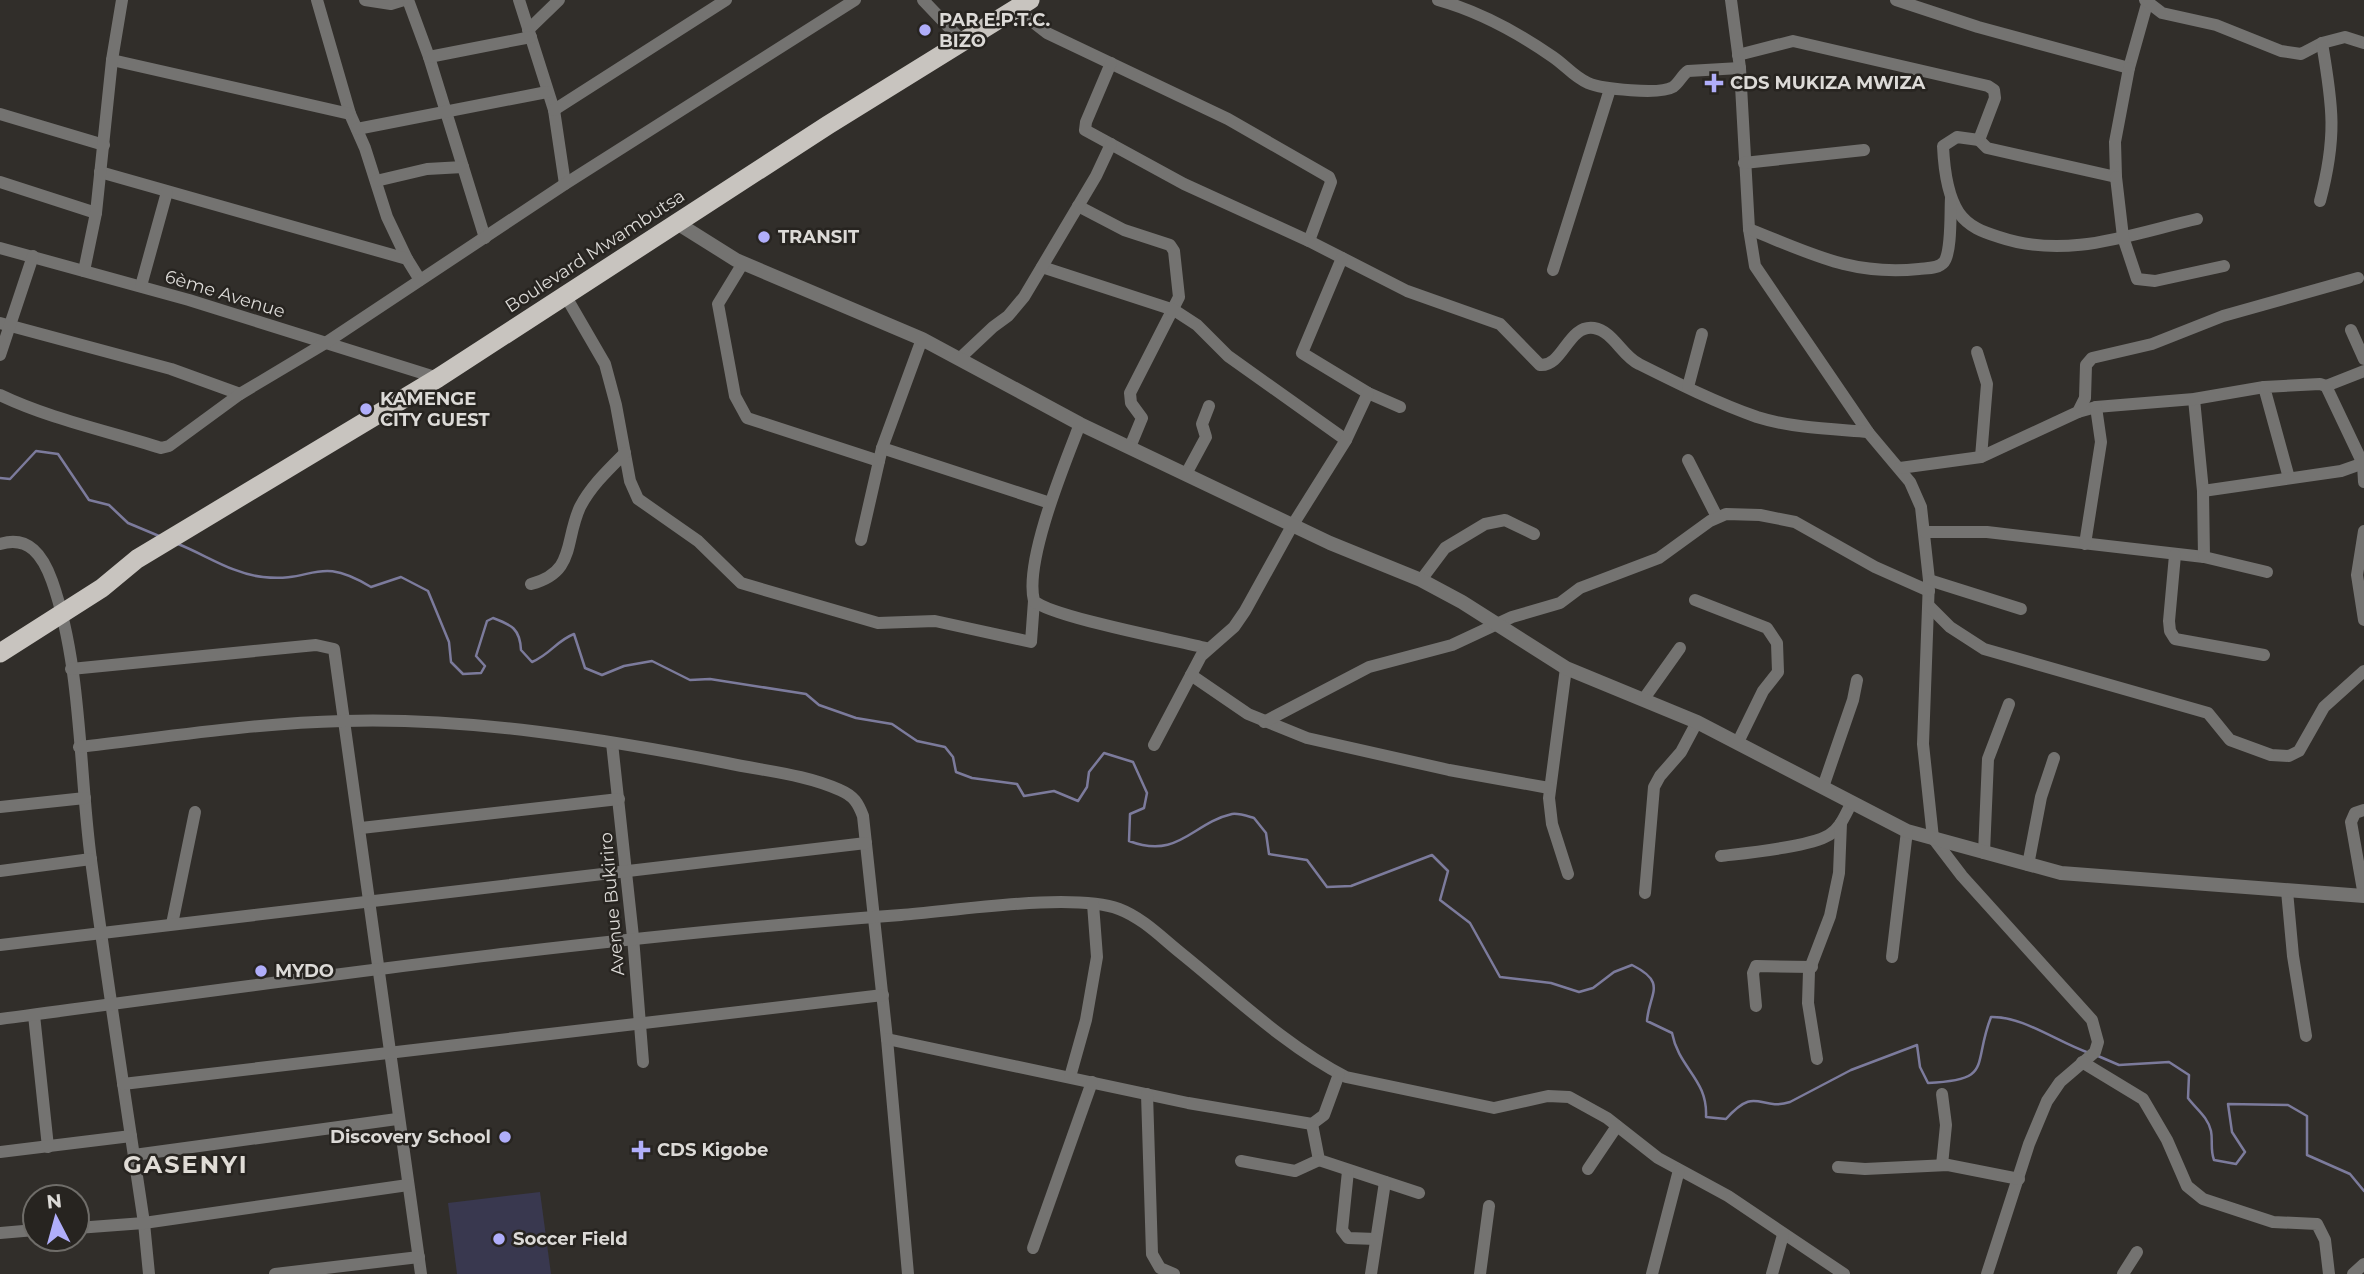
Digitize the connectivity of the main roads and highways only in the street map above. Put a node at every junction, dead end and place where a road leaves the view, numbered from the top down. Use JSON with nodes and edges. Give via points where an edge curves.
{"nodes":[{"id":1,"x":1023,"y":4,"type":"edge"},
{"id":2,"x":0,"y":653,"type":"edge"}],
"edges":[{"from":1,"to":2,"type":"highway","name":"Boulevard Mwambutsa","via":[[438,379],[182,535],[144,566]]}]}
